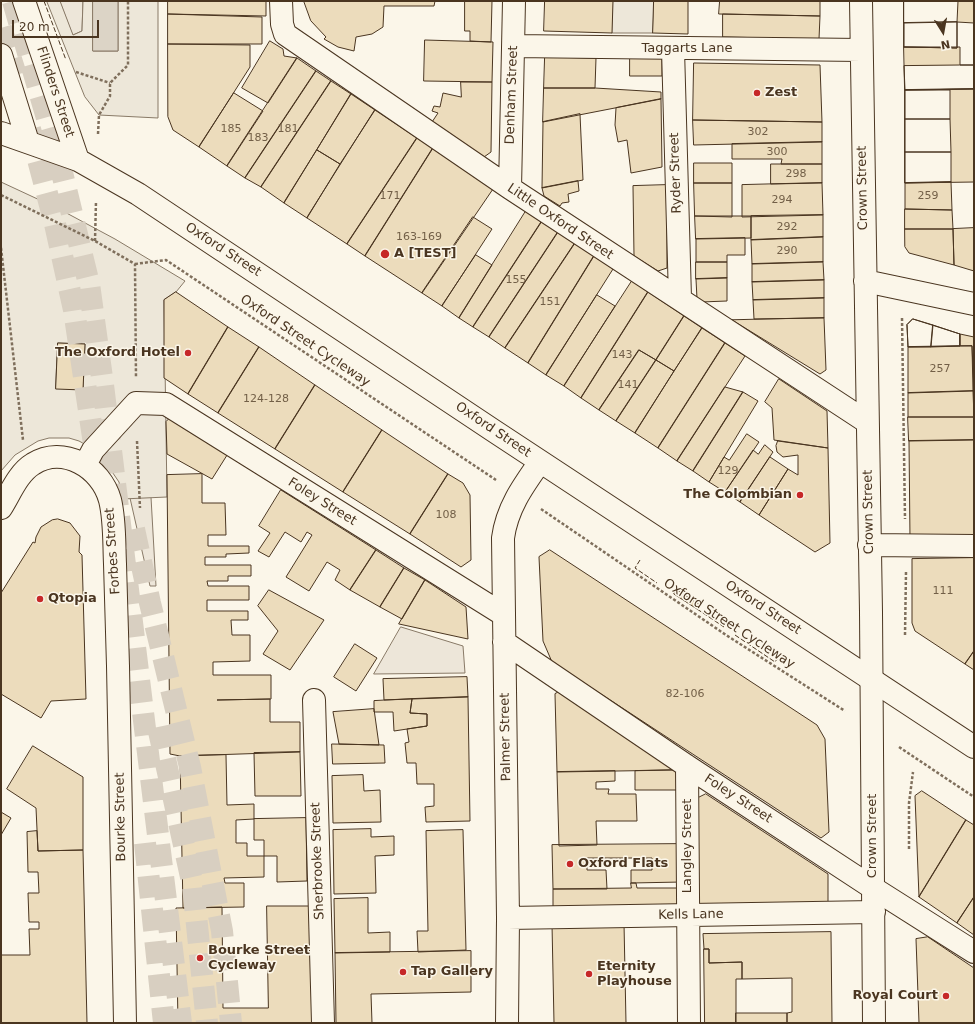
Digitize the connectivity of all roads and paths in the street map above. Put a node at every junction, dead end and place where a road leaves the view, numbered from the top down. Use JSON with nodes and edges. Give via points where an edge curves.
{"nodes":[{"id":1,"x":24,"y":1,"type":"edge"},
{"id":2,"x":128,"y":1,"type":"edge"},
{"id":3,"x":282,"y":1,"type":"edge"},
{"id":4,"x":514,"y":1,"type":"edge"},
{"id":5,"x":861,"y":1,"type":"edge"},
{"id":6,"x":514,"y":46,"type":"junction"},
{"id":7,"x":673,"y":49,"type":"junction"},
{"id":8,"x":861,"y":50,"type":"junction"},
{"id":9,"x":1,"y":55,"type":"tunnel mouth"},
{"id":10,"x":75,"y":71,"type":"dead end"},
{"id":11,"x":110,"y":83,"type":"junction"},
{"id":12,"x":99,"y":115,"type":"dead end"},
{"id":13,"x":1,"y":133,"type":"edge"},
{"id":14,"x":28,"y":142,"type":"junction"},
{"id":15,"x":78,"y":160,"type":"junction"},
{"id":16,"x":510,"y":188,"type":"junction"},
{"id":17,"x":1,"y":195,"type":"edge"},
{"id":18,"x":96,"y":229,"type":"dead end"},
{"id":19,"x":95,"y":241,"type":"junction"},
{"id":20,"x":1,"y":248,"type":"edge"},
{"id":21,"x":136,"y":264,"type":"junction"},
{"id":22,"x":2,"y":265,"type":"edge"},
{"id":23,"x":865,"y":282,"type":"junction"},
{"id":24,"x":680,"y":298,"type":"junction"},
{"id":25,"x":974,"y":304,"type":"edge"},
{"id":26,"x":902,"y":318,"type":"dead end"},
{"id":27,"x":136,"y":403,"type":"junction"},
{"id":28,"x":868,"y":422,"type":"junction"},
{"id":29,"x":459,"y":455,"type":"dead end"},
{"id":30,"x":540,"y":462,"type":"junction"},
{"id":31,"x":85,"y":465,"type":"junction"},
{"id":32,"x":27,"y":469,"type":"junction"},
{"id":33,"x":1,"y":508,"type":"edge"},
{"id":34,"x":141,"y":513,"type":"dead end"},
{"id":35,"x":577,"y":534,"type":"dead end"},
{"id":36,"x":869,"y":546,"type":"junction"},
{"id":37,"x":905,"y":546,"type":"junction"},
{"id":38,"x":974,"y":546,"type":"edge"},
{"id":39,"x":116,"y":611,"type":"joint"},
{"id":40,"x":504,"y":616,"type":"junction"},
{"id":41,"x":905,"y":635,"type":"dead end"},
{"id":42,"x":504,"y":642,"type":"junction"},
{"id":43,"x":871,"y":679,"type":"junction"},
{"id":44,"x":314,"y":700,"type":"dead end"},
{"id":45,"x":872,"y":729,"type":"junction"},
{"id":46,"x":974,"y":747,"type":"edge"},
{"id":47,"x":687,"y":766,"type":"junction"},
{"id":48,"x":928,"y":767,"type":"dead end"},
{"id":49,"x":913,"y":772,"type":"dead end"},
{"id":50,"x":974,"y":797,"type":"edge"},
{"id":51,"x":909,"y":849,"type":"dead end"},
{"id":52,"x":873,"y":888,"type":"junction"},
{"id":53,"x":874,"y":912,"type":"junction"},
{"id":54,"x":688,"y":915,"type":"junction"},
{"id":55,"x":508,"y":918,"type":"junction"},
{"id":56,"x":974,"y":952,"type":"edge"},
{"id":57,"x":125,"y":1023,"type":"edge"},
{"id":58,"x":322,"y":1023,"type":"edge"},
{"id":59,"x":507,"y":1023,"type":"edge"},
{"id":60,"x":689,"y":1023,"type":"edge"},
{"id":61,"x":874,"y":1023,"type":"edge"}],
"edges":[{"from":1,"to":15,"type":"street","name":"Flinders Street"},
{"from":2,"to":11,"type":"path","via":[[128,65]]},
{"from":3,"to":16,"type":"street","name":"Little Oxford Street","via":[[282,24],[286,34]]},
{"from":4,"to":6,"type":"street","name":"Denham Street"},
{"from":5,"to":8,"type":"street","name":"Crown Street"},
{"from":6,"to":7,"type":"street","name":"Taggarts Lane"},
{"from":6,"to":16,"type":"street","name":"Denham Street"},
{"from":7,"to":8,"type":"street","name":"Taggarts Lane"},
{"from":7,"to":24,"type":"street","name":"Ryder Street"},
{"from":8,"to":23,"type":"street","name":"Crown Street"},
{"from":9,"to":14,"type":"street"},
{"from":10,"to":11,"type":"path"},
{"from":11,"to":12,"type":"path","via":[[110,96]]},
{"from":13,"to":14,"type":"street","name":"Oxford Street"},
{"from":14,"to":15,"type":"street","name":"Oxford Street"},
{"from":15,"to":30,"type":"street","name":"Oxford Street","via":[[144,198]]},
{"from":16,"to":24,"type":"street","name":"Little Oxford Street","via":[[620,262]]},
{"from":17,"to":19,"type":"path"},
{"from":18,"to":19,"type":"path"},
{"from":19,"to":21,"type":"path"},
{"from":20,"to":22,"type":"path"},
{"from":21,"to":27,"type":"path"},
{"from":21,"to":29,"type":"path","name":"Oxford Street Cycleway","via":[[166,260]]},
{"from":22,"to":32,"type":"path"},
{"from":23,"to":25,"type":"street"},
{"from":23,"to":28,"type":"street","name":"Crown Street"},
{"from":24,"to":28,"type":"street","name":"Little Oxford Street"},
{"from":26,"to":37,"type":"path"},
{"from":27,"to":31,"type":"street","via":[[94,450]]},
{"from":27,"to":34,"type":"path"},
{"from":27,"to":40,"type":"street","name":"Foley Street","via":[[166,404]]},
{"from":28,"to":36,"type":"street","name":"Crown Street"},
{"from":30,"to":40,"type":"street","name":"Palmer Street","via":[[517,494],[505,522],[502,538]]},
{"from":30,"to":43,"type":"street","name":"Oxford Street"},
{"from":31,"to":32,"type":"street","name":"Forbes Street","via":[[60,456],[46,458]]},
{"from":31,"to":39,"type":"street","name":"Forbes Street","via":[[97,476],[110,499],[114,527]]},
{"from":32,"to":33,"type":"street","name":"Forbes Street"},
{"from":35,"to":45,"type":"path","name":"Oxford Street Cycleway","via":[[726,635]]},
{"from":36,"to":37,"type":"street"},
{"from":36,"to":43,"type":"street","name":"Crown Street"},
{"from":37,"to":38,"type":"street"},
{"from":37,"to":41,"type":"path"},
{"from":39,"to":57,"type":"street","name":"Bourke Street"},
{"from":40,"to":42,"type":"street","name":"Palmer Street"},
{"from":42,"to":47,"type":"street","name":"Foley Street"},
{"from":42,"to":55,"type":"street","name":"Palmer Street"},
{"from":43,"to":45,"type":"street","name":"Crown Street"},
{"from":43,"to":46,"type":"street","name":"Oxford Street"},
{"from":44,"to":58,"type":"street","name":"Sherbrooke Street"},
{"from":45,"to":52,"type":"street","name":"Crown Street"},
{"from":47,"to":52,"type":"street","name":"Foley Street"},
{"from":47,"to":54,"type":"street","name":"Langley Street"},
{"from":48,"to":50,"type":"path"},
{"from":49,"to":51,"type":"path","via":[[909,803]]},
{"from":52,"to":53,"type":"street","name":"Crown Street"},
{"from":52,"to":56,"type":"street","name":"Foley Street"},
{"from":53,"to":54,"type":"street","name":"Kells Lane"},
{"from":53,"to":61,"type":"street","name":"Crown Street"},
{"from":54,"to":55,"type":"street","name":"Kells Lane"},
{"from":54,"to":60,"type":"street","name":"Langley Street"},
{"from":55,"to":59,"type":"street","name":"Palmer Street"}]}
